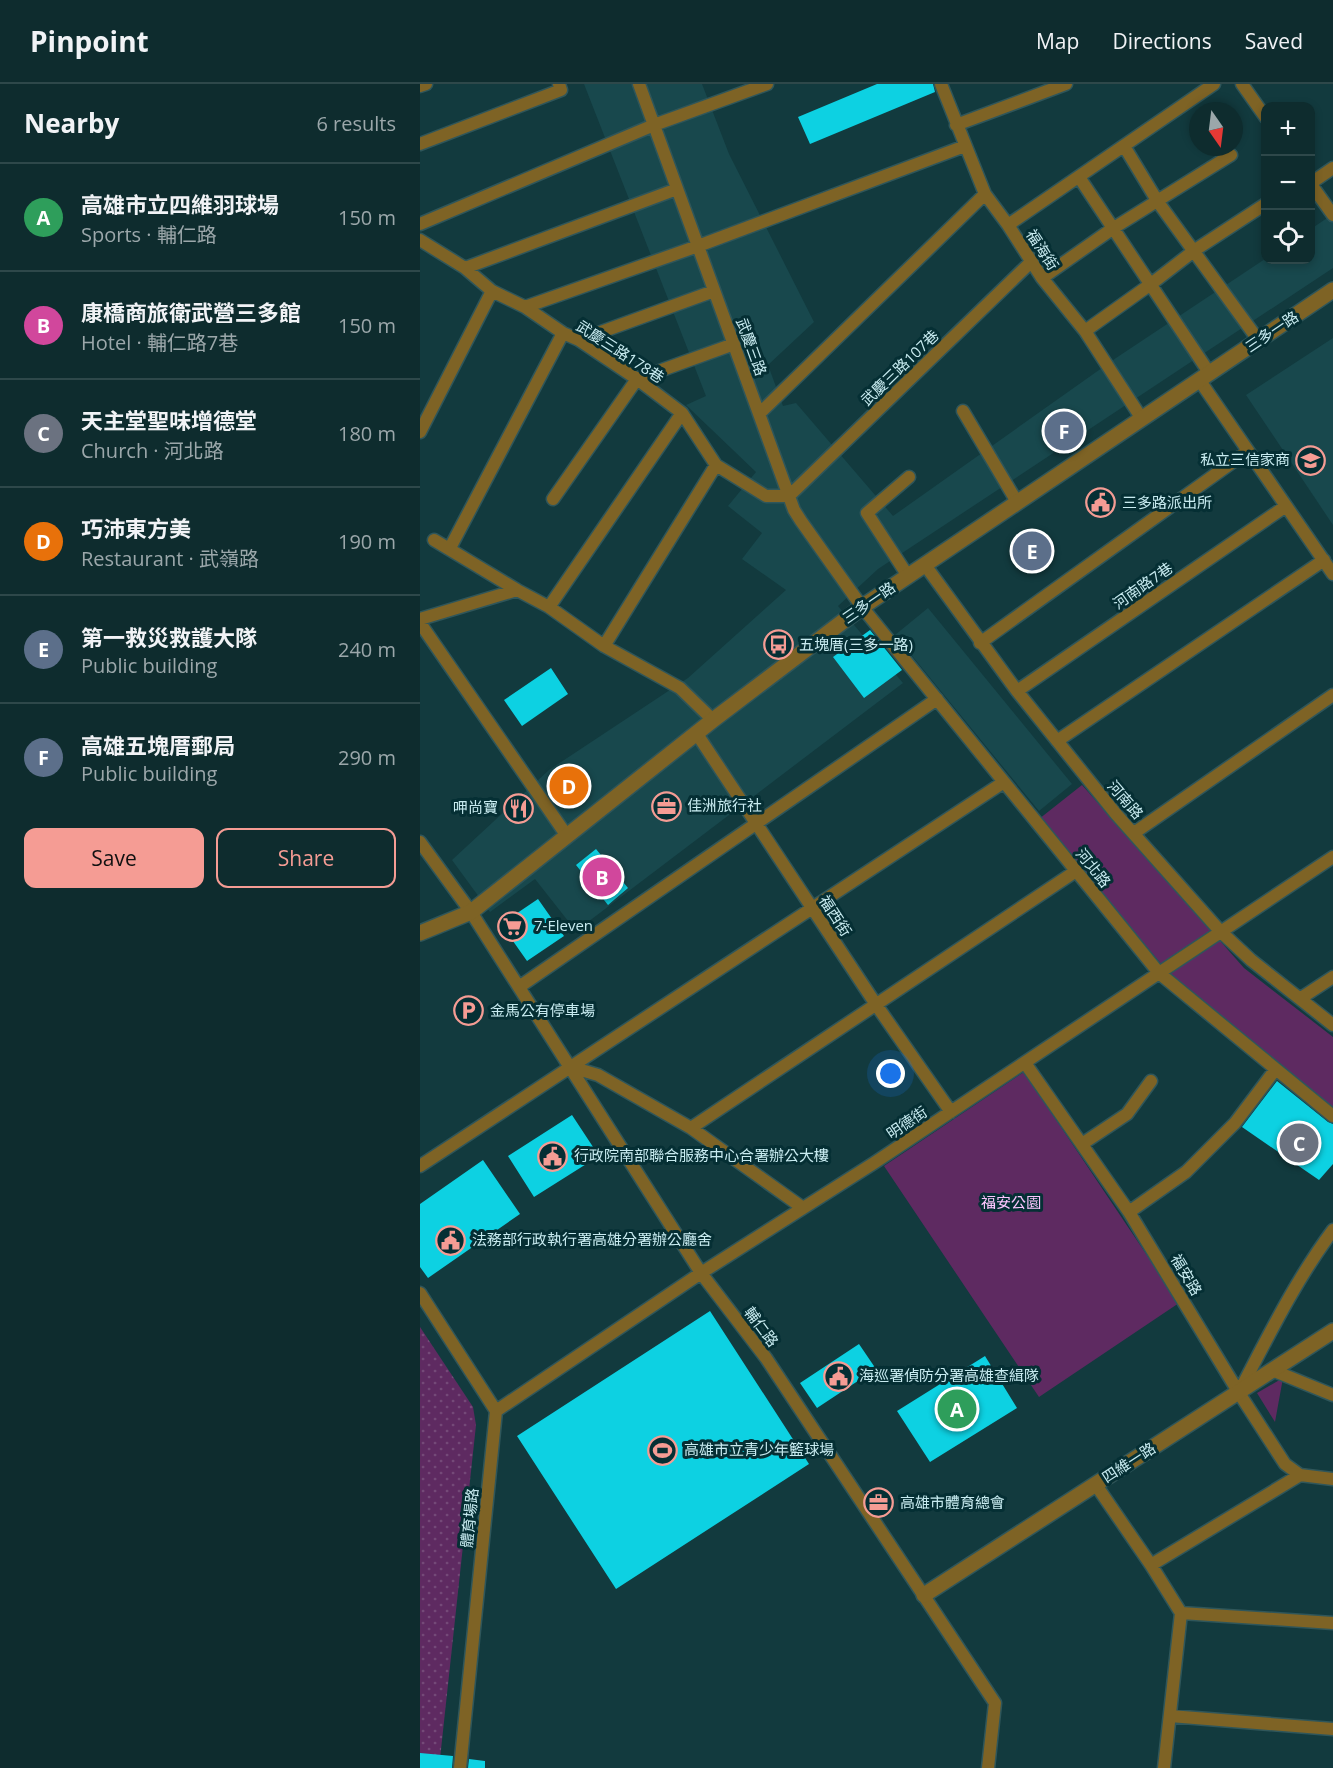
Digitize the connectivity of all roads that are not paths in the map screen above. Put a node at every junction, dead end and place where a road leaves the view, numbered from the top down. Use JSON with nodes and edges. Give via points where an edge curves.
{"nodes":[{"id":1,"x":426,"y":84,"type":"edge"},
{"id":2,"x":559,"y":84,"type":"edge"},
{"id":3,"x":639,"y":84,"type":"edge"},
{"id":4,"x":766,"y":84,"type":"edge"},
{"id":5,"x":942,"y":84,"type":"edge"},
{"id":6,"x":1066,"y":84,"type":"edge"},
{"id":7,"x":1214,"y":84,"type":"edge"},
{"id":8,"x":1242,"y":84,"type":"edge"},
{"id":9,"x":420,"y":87,"type":"edge"},
{"id":10,"x":1261,"y":111,"type":"edge"},
{"id":11,"x":654,"y":125,"type":"junction"},
{"id":12,"x":956,"y":125,"type":"junction"},
{"id":13,"x":420,"y":144,"type":"edge"},
{"id":14,"x":965,"y":146,"type":"junction"},
{"id":15,"x":1124,"y":146,"type":"junction"},
{"id":16,"x":1229,"y":156,"type":"edge"},
{"id":17,"x":1333,"y":168,"type":"edge"},
{"id":18,"x":1079,"y":177,"type":"junction"},
{"id":19,"x":1315,"y":180,"type":"edge"},
{"id":20,"x":677,"y":189,"type":"junction"},
{"id":21,"x":1315,"y":189,"type":"edge"},
{"id":22,"x":985,"y":194,"type":"junction"},
{"id":23,"x":1158,"y":202,"type":"junction"},
{"id":24,"x":1261,"y":207,"type":"edge"},
{"id":25,"x":1333,"y":215,"type":"edge"},
{"id":26,"x":420,"y":224,"type":"edge"},
{"id":27,"x":1008,"y":225,"type":"junction"},
{"id":28,"x":1112,"y":229,"type":"junction"},
{"id":29,"x":420,"y":240,"type":"edge"},
{"id":30,"x":698,"y":246,"type":"junction"},
{"id":31,"x":1195,"y":250,"type":"junction"},
{"id":32,"x":1032,"y":261,"type":"junction"},
{"id":33,"x":465,"y":268,"type":"junction"},
{"id":34,"x":1042,"y":278,"type":"junction"},
{"id":35,"x":1151,"y":284,"type":"junction"},
{"id":36,"x":1333,"y":290,"type":"edge"},
{"id":37,"x":492,"y":291,"type":"junction"},
{"id":38,"x":714,"y":291,"type":"junction"},
{"id":39,"x":525,"y":307,"type":"junction"},
{"id":40,"x":1085,"y":331,"type":"junction"},
{"id":41,"x":563,"y":333,"type":"junction"},
{"id":42,"x":579,"y":340,"type":"junction"},
{"id":43,"x":1259,"y":341,"type":"junction"},
{"id":44,"x":734,"y":344,"type":"junction"},
{"id":45,"x":1205,"y":378,"type":"junction"},
{"id":46,"x":637,"y":379,"type":"junction"},
{"id":47,"x":963,"y":411,"type":"dead end"},
{"id":48,"x":682,"y":412,"type":"junction"},
{"id":49,"x":759,"y":414,"type":"junction"},
{"id":50,"x":1142,"y":419,"type":"junction"},
{"id":51,"x":420,"y":432,"type":"edge"},
{"id":52,"x":1248,"y":451,"type":"junction"},
{"id":53,"x":716,"y":465,"type":"junction"},
{"id":54,"x":909,"y":477,"type":"dead end"},
{"id":55,"x":789,"y":496,"type":"junction"},
{"id":56,"x":553,"y":499,"type":"dead end"},
{"id":57,"x":1017,"y":502,"type":"junction"},
{"id":58,"x":1286,"y":506,"type":"junction"},
{"id":59,"x":434,"y":540,"type":"dead end"},
{"id":60,"x":450,"y":548,"type":"junction"},
{"id":61,"x":1324,"y":560,"type":"junction"},
{"id":62,"x":925,"y":565,"type":"junction"},
{"id":63,"x":1333,"y":574,"type":"edge"},
{"id":64,"x":908,"y":576,"type":"junction"},
{"id":65,"x":517,"y":590,"type":"junction"},
{"id":66,"x":549,"y":607,"type":"junction"},
{"id":67,"x":862,"y":607,"type":"junction"},
{"id":68,"x":420,"y":621,"type":"edge"},
{"id":69,"x":980,"y":643,"type":"junction"},
{"id":70,"x":604,"y":646,"type":"junction"},
{"id":71,"x":1017,"y":692,"type":"junction"},
{"id":72,"x":1333,"y":696,"type":"edge"},
{"id":73,"x":937,"y":699,"type":"junction"},
{"id":74,"x":713,"y":720,"type":"junction"},
{"id":75,"x":697,"y":734,"type":"junction"},
{"id":76,"x":1057,"y":741,"type":"junction"},
{"id":77,"x":1004,"y":782,"type":"junction"},
{"id":78,"x":756,"y":823,"type":"junction"},
{"id":79,"x":1134,"y":833,"type":"junction"},
{"id":80,"x":567,"y":836,"type":"junction"},
{"id":81,"x":420,"y":842,"type":"edge"},
{"id":82,"x":1333,"y":856,"type":"edge"},
{"id":83,"x":1076,"y":871,"type":"junction"},
{"id":84,"x":812,"y":909,"type":"junction"},
{"id":85,"x":471,"y":912,"type":"junction"},
{"id":86,"x":1220,"y":932,"type":"junction"},
{"id":87,"x":420,"y":933,"type":"edge"},
{"id":88,"x":1159,"y":973,"type":"junction"},
{"id":89,"x":1333,"y":977,"type":"edge"},
{"id":90,"x":519,"y":987,"type":"junction"},
{"id":91,"x":1301,"y":998,"type":"junction"},
{"id":92,"x":877,"y":1006,"type":"junction"},
{"id":93,"x":1333,"y":1025,"type":"edge"},
{"id":94,"x":1025,"y":1063,"type":"junction"},
{"id":95,"x":571,"y":1067,"type":"junction"},
{"id":96,"x":1275,"y":1070,"type":"junction"},
{"id":97,"x":1151,"y":1080,"type":"dead end"},
{"id":98,"x":951,"y":1112,"type":"junction"},
{"id":99,"x":1333,"y":1116,"type":"edge"},
{"id":100,"x":691,"y":1128,"type":"junction"},
{"id":101,"x":1082,"y":1144,"type":"junction"},
{"id":102,"x":420,"y":1166,"type":"edge"},
{"id":103,"x":803,"y":1208,"type":"junction"},
{"id":104,"x":1129,"y":1212,"type":"junction"},
{"id":105,"x":1333,"y":1230,"type":"edge"},
{"id":106,"x":701,"y":1273,"type":"junction"},
{"id":107,"x":420,"y":1293,"type":"edge"},
{"id":108,"x":1333,"y":1331,"type":"edge"},
{"id":109,"x":1272,"y":1370,"type":"junction"},
{"id":110,"x":1239,"y":1393,"type":"junction"},
{"id":111,"x":1333,"y":1395,"type":"edge"},
{"id":112,"x":496,"y":1411,"type":"junction"},
{"id":113,"x":1300,"y":1475,"type":"junction"},
{"id":114,"x":1333,"y":1479,"type":"edge"},
{"id":115,"x":1096,"y":1485,"type":"junction"},
{"id":116,"x":1151,"y":1565,"type":"junction"},
{"id":117,"x":924,"y":1595,"type":"junction"},
{"id":118,"x":1181,"y":1613,"type":"junction"},
{"id":119,"x":1333,"y":1623,"type":"edge"},
{"id":120,"x":1170,"y":1716,"type":"junction"},
{"id":121,"x":1333,"y":1730,"type":"edge"},
{"id":122,"x":459,"y":1768,"type":"edge"},
{"id":123,"x":988,"y":1768,"type":"edge"},
{"id":124,"x":1164,"y":1768,"type":"edge"}],
"edges":[{"from":1,"to":9,"type":"street"},
{"from":2,"to":13,"type":"street","via":[[561,90]]},
{"from":3,"to":11,"type":"street","name":"武慶三路"},
{"from":4,"to":11,"type":"street"},
{"from":5,"to":12,"type":"street","name":"福海街"},
{"from":6,"to":12,"type":"street"},
{"from":7,"to":15,"type":"street"},
{"from":8,"to":10,"type":"street"},
{"from":11,"to":20,"type":"street","name":"武慶三路"},
{"from":11,"to":26,"type":"street"},
{"from":12,"to":14,"type":"street","name":"福海街"},
{"from":14,"to":22,"type":"street","name":"福海街"},
{"from":14,"to":30,"type":"street"},
{"from":15,"to":18,"type":"street"},
{"from":15,"to":23,"type":"street"},
{"from":16,"to":23,"type":"street"},
{"from":17,"to":19,"type":"street"},
{"from":18,"to":27,"type":"street"},
{"from":18,"to":28,"type":"street"},
{"from":20,"to":30,"type":"street","name":"武慶三路"},
{"from":20,"to":33,"type":"street"},
{"from":21,"to":25,"type":"street"},
{"from":22,"to":27,"type":"street","name":"福海街"},
{"from":22,"to":49,"type":"street"},
{"from":23,"to":28,"type":"street"},
{"from":23,"to":31,"type":"street"},
{"from":24,"to":31,"type":"street"},
{"from":27,"to":32,"type":"street","name":"福海街"},
{"from":28,"to":34,"type":"street"},
{"from":28,"to":35,"type":"street"},
{"from":29,"to":33,"type":"street","name":"武慶三路178巷"},
{"from":30,"to":38,"type":"street","name":"武慶三路"},
{"from":30,"to":39,"type":"street"},
{"from":31,"to":35,"type":"street"},
{"from":31,"to":43,"type":"street"},
{"from":32,"to":34,"type":"street","name":"福海街"},
{"from":32,"to":55,"type":"street","name":"武慶三路107巷"},
{"from":33,"to":37,"type":"street","name":"武慶三路178巷"},
{"from":34,"to":40,"type":"street","name":"福海街"},
{"from":35,"to":40,"type":"street"},
{"from":35,"to":45,"type":"street"},
{"from":36,"to":43,"type":"street","name":"三多一路"},
{"from":37,"to":39,"type":"street","name":"武慶三路178巷"},
{"from":37,"to":51,"type":"street"},
{"from":38,"to":42,"type":"street"},
{"from":38,"to":44,"type":"street","name":"武慶三路"},
{"from":39,"to":41,"type":"street","name":"武慶三路178巷"},
{"from":40,"to":50,"type":"street","name":"福海街"},
{"from":41,"to":42,"type":"street","name":"武慶三路178巷"},
{"from":41,"to":60,"type":"street"},
{"from":42,"to":46,"type":"street","name":"武慶三路178巷"},
{"from":43,"to":45,"type":"street","name":"三多一路"},
{"from":44,"to":46,"type":"street"},
{"from":44,"to":49,"type":"street","name":"武慶三路"},
{"from":45,"to":50,"type":"street","name":"三多一路"},
{"from":45,"to":52,"type":"street"},
{"from":46,"to":48,"type":"street","name":"武慶三路178巷"},
{"from":46,"to":56,"type":"street"},
{"from":47,"to":57,"type":"street"},
{"from":48,"to":53,"type":"street","name":"武慶三路178巷"},
{"from":48,"to":66,"type":"street"},
{"from":49,"to":55,"type":"street","name":"武慶三路"},
{"from":50,"to":57,"type":"street","name":"三多一路"},
{"from":52,"to":58,"type":"street"},
{"from":52,"to":69,"type":"street"},
{"from":53,"to":55,"type":"street","name":"武慶三路178巷","via":[[766,496]]},
{"from":53,"to":70,"type":"street"},
{"from":54,"to":64,"type":"street","via":[[867,513]]},
{"from":55,"to":67,"type":"street","name":"武慶三路","via":[[801,521]]},
{"from":57,"to":62,"type":"street","name":"三多一路"},
{"from":58,"to":61,"type":"street"},
{"from":58,"to":71,"type":"street","name":"河南路7巷"},
{"from":59,"to":60,"type":"street"},
{"from":60,"to":65,"type":"street"},
{"from":61,"to":63,"type":"street"},
{"from":61,"to":76,"type":"street"},
{"from":62,"to":64,"type":"street","name":"三多一路"},
{"from":62,"to":69,"type":"street","name":"河南路"},
{"from":64,"to":67,"type":"street","name":"三多一路"},
{"from":65,"to":66,"type":"street"},
{"from":65,"to":68,"type":"street"},
{"from":66,"to":70,"type":"street"},
{"from":67,"to":73,"type":"street","name":"河北路"},
{"from":67,"to":74,"type":"street","name":"三多一路"},
{"from":68,"to":80,"type":"street"},
{"from":69,"to":71,"type":"street","name":"河南路"},
{"from":70,"to":74,"type":"street","via":[[680,688]]},
{"from":71,"to":76,"type":"street","name":"河南路"},
{"from":72,"to":79,"type":"street"},
{"from":73,"to":77,"type":"street","name":"河北路"},
{"from":73,"to":78,"type":"street"},
{"from":74,"to":75,"type":"street","name":"三多一路"},
{"from":75,"to":78,"type":"street","name":"福西街"},
{"from":75,"to":80,"type":"street","name":"三多一路"},
{"from":76,"to":79,"type":"street","name":"河南路"},
{"from":77,"to":83,"type":"street","name":"河北路"},
{"from":77,"to":84,"type":"street"},
{"from":78,"to":84,"type":"street","name":"福西街"},
{"from":78,"to":90,"type":"street"},
{"from":79,"to":86,"type":"street","name":"河南路"},
{"from":80,"to":85,"type":"street","name":"三多一路"},
{"from":81,"to":85,"type":"street","name":"輔仁路"},
{"from":82,"to":86,"type":"street","name":"明德街"},
{"from":83,"to":88,"type":"street","name":"河北路"},
{"from":83,"to":92,"type":"street"},
{"from":84,"to":92,"type":"street","name":"福西街"},
{"from":84,"to":95,"type":"street"},
{"from":85,"to":87,"type":"street","name":"三多一路"},
{"from":85,"to":90,"type":"street","name":"輔仁路"},
{"from":86,"to":88,"type":"street","name":"明德街"},
{"from":86,"to":91,"type":"street","name":"河南路"},
{"from":88,"to":94,"type":"street","name":"明德街"},
{"from":88,"to":96,"type":"street","name":"河北路"},
{"from":89,"to":91,"type":"street"},
{"from":90,"to":95,"type":"street","name":"輔仁路"},
{"from":91,"to":93,"type":"street","name":"河南路"},
{"from":92,"to":98,"type":"street","name":"福西街"},
{"from":92,"to":100,"type":"street"},
{"from":94,"to":98,"type":"street","name":"明德街"},
{"from":94,"to":101,"type":"street","name":"福安路"},
{"from":95,"to":100,"type":"street","via":[[598,1075]]},
{"from":95,"to":102,"type":"street"},
{"from":95,"to":106,"type":"street","name":"輔仁路"},
{"from":96,"to":99,"type":"street","name":"河北路"},
{"from":96,"to":104,"type":"street","via":[[1235,1123],[1186,1172]]},
{"from":97,"to":101,"type":"street","via":[[1127,1114]]},
{"from":98,"to":103,"type":"street","name":"明德街"},
{"from":100,"to":103,"type":"street"},
{"from":101,"to":104,"type":"street","name":"福安路"},
{"from":103,"to":106,"type":"street","name":"明德街"},
{"from":104,"to":110,"type":"street","name":"福安路"},
{"from":105,"to":110,"type":"street","via":[[1281,1311]]},
{"from":106,"to":112,"type":"street","name":"明德街"},
{"from":106,"to":117,"type":"street","name":"輔仁路","via":[[766,1358]]},
{"from":107,"to":112,"type":"street"},
{"from":108,"to":109,"type":"street","name":"四維一路"},
{"from":109,"to":110,"type":"street","name":"四維一路"},
{"from":109,"to":111,"type":"street"},
{"from":110,"to":113,"type":"street","name":"福安路","via":[[1285,1464]]},
{"from":110,"to":115,"type":"street","name":"四維一路"},
{"from":112,"to":122,"type":"street","name":"體育場路"},
{"from":113,"to":114,"type":"street"},
{"from":113,"to":116,"type":"street"},
{"from":115,"to":116,"type":"street"},
{"from":115,"to":117,"type":"street","name":"四維一路"},
{"from":116,"to":118,"type":"street"},
{"from":117,"to":123,"type":"street","name":"輔仁路","via":[[995,1703]]},
{"from":118,"to":119,"type":"street"},
{"from":118,"to":120,"type":"street"},
{"from":120,"to":121,"type":"street"},
{"from":120,"to":124,"type":"street"}]}
